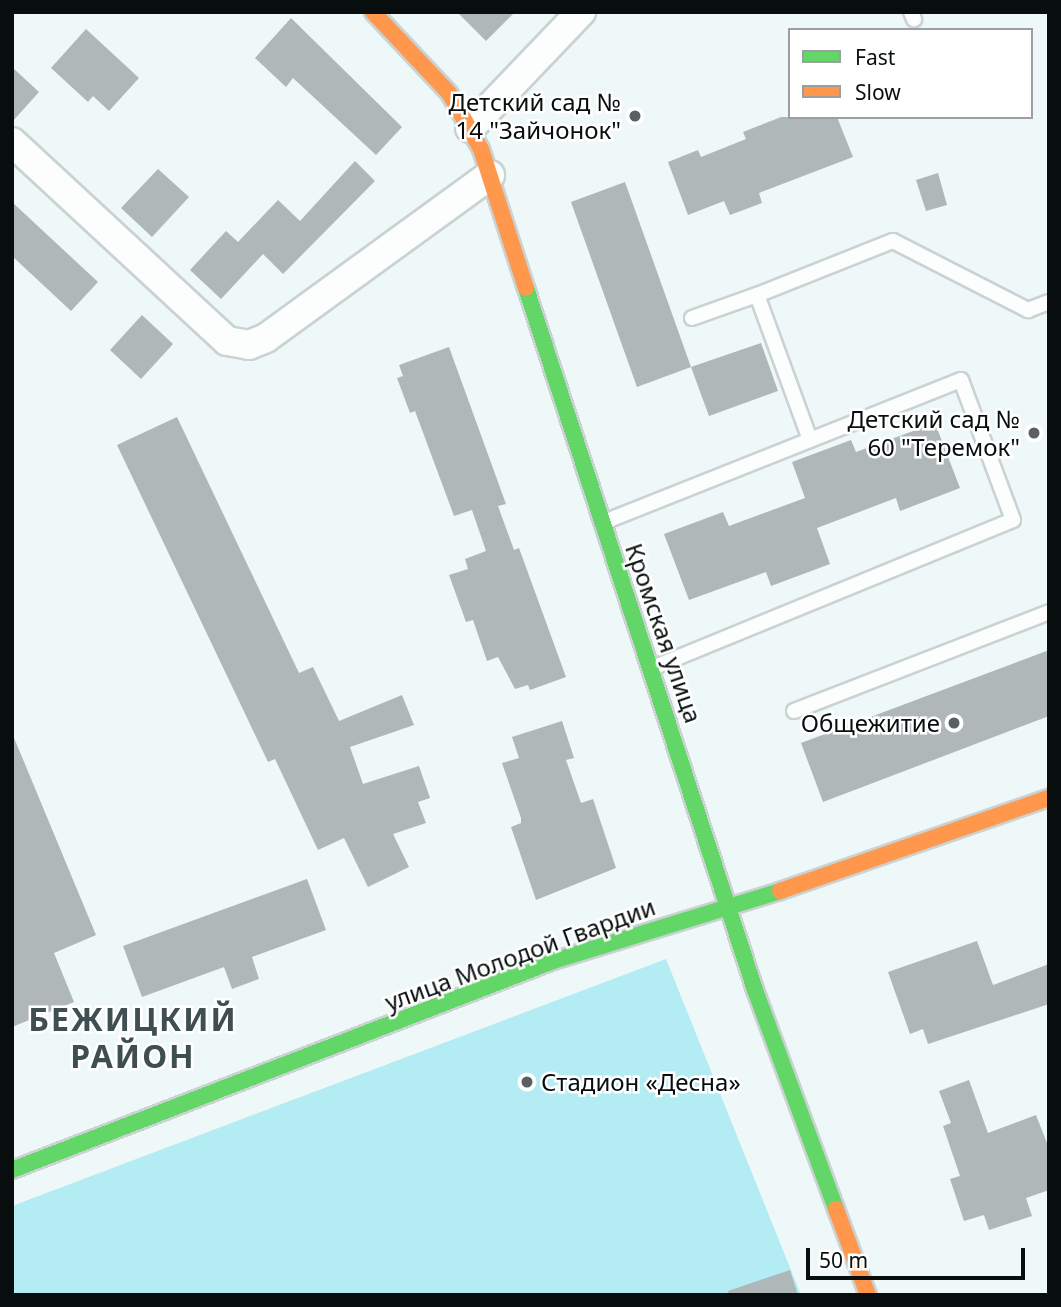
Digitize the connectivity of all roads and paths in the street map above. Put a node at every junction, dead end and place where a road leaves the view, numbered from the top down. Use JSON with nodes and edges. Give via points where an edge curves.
{"nodes":[{"id":1,"x":373,"y":12,"type":"edge"},
{"id":2,"x":581,"y":12,"type":"edge"},
{"id":3,"x":470,"y":128,"type":"junction"},
{"id":4,"x":12,"y":142,"type":"edge"},
{"id":5,"x":490,"y":175,"type":"junction"},
{"id":6,"x":757,"y":295,"type":"junction"},
{"id":7,"x":1049,"y":302,"type":"edge"},
{"id":8,"x":692,"y":318,"type":"dead end"},
{"id":9,"x":810,"y":440,"type":"junction"},
{"id":10,"x":603,"y":522,"type":"junction"},
{"id":11,"x":1049,"y":612,"type":"edge"},
{"id":12,"x":653,"y":668,"type":"junction"},
{"id":13,"x":794,"y":711,"type":"dead end"},
{"id":14,"x":1049,"y":798,"type":"edge"},
{"id":15,"x":729,"y":904,"type":"junction"},
{"id":16,"x":12,"y":1170,"type":"edge"},
{"id":17,"x":868,"y":1295,"type":"edge"}],
"edges":[{"from":1,"to":3,"type":"street","name":"Кромская улица","via":[[449,93]]},
{"from":2,"to":3,"type":"street"},
{"from":3,"to":5,"type":"street","name":"Кромская улица"},
{"from":4,"to":5,"type":"street","via":[[227,341],[249,345],[266,338]]},
{"from":5,"to":10,"type":"street","name":"Кромская улица"},
{"from":6,"to":7,"type":"lane","via":[[893,241],[1028,310]]},
{"from":6,"to":8,"type":"lane"},
{"from":6,"to":9,"type":"lane"},
{"from":9,"to":10,"type":"lane"},
{"from":9,"to":12,"type":"lane","via":[[961,380],[1013,520]]},
{"from":10,"to":12,"type":"street","name":"Кромская улица"},
{"from":11,"to":13,"type":"lane"},
{"from":12,"to":15,"type":"street","name":"Кромская улица"},
{"from":14,"to":15,"type":"street","name":"улица Молодой Гвардии","via":[[804,884]]},
{"from":15,"to":16,"type":"street","name":"улица Молодой Гвардии","via":[[553,961]]},
{"from":15,"to":17,"type":"street","name":"Кромская улица","via":[[755,990]]}]}
